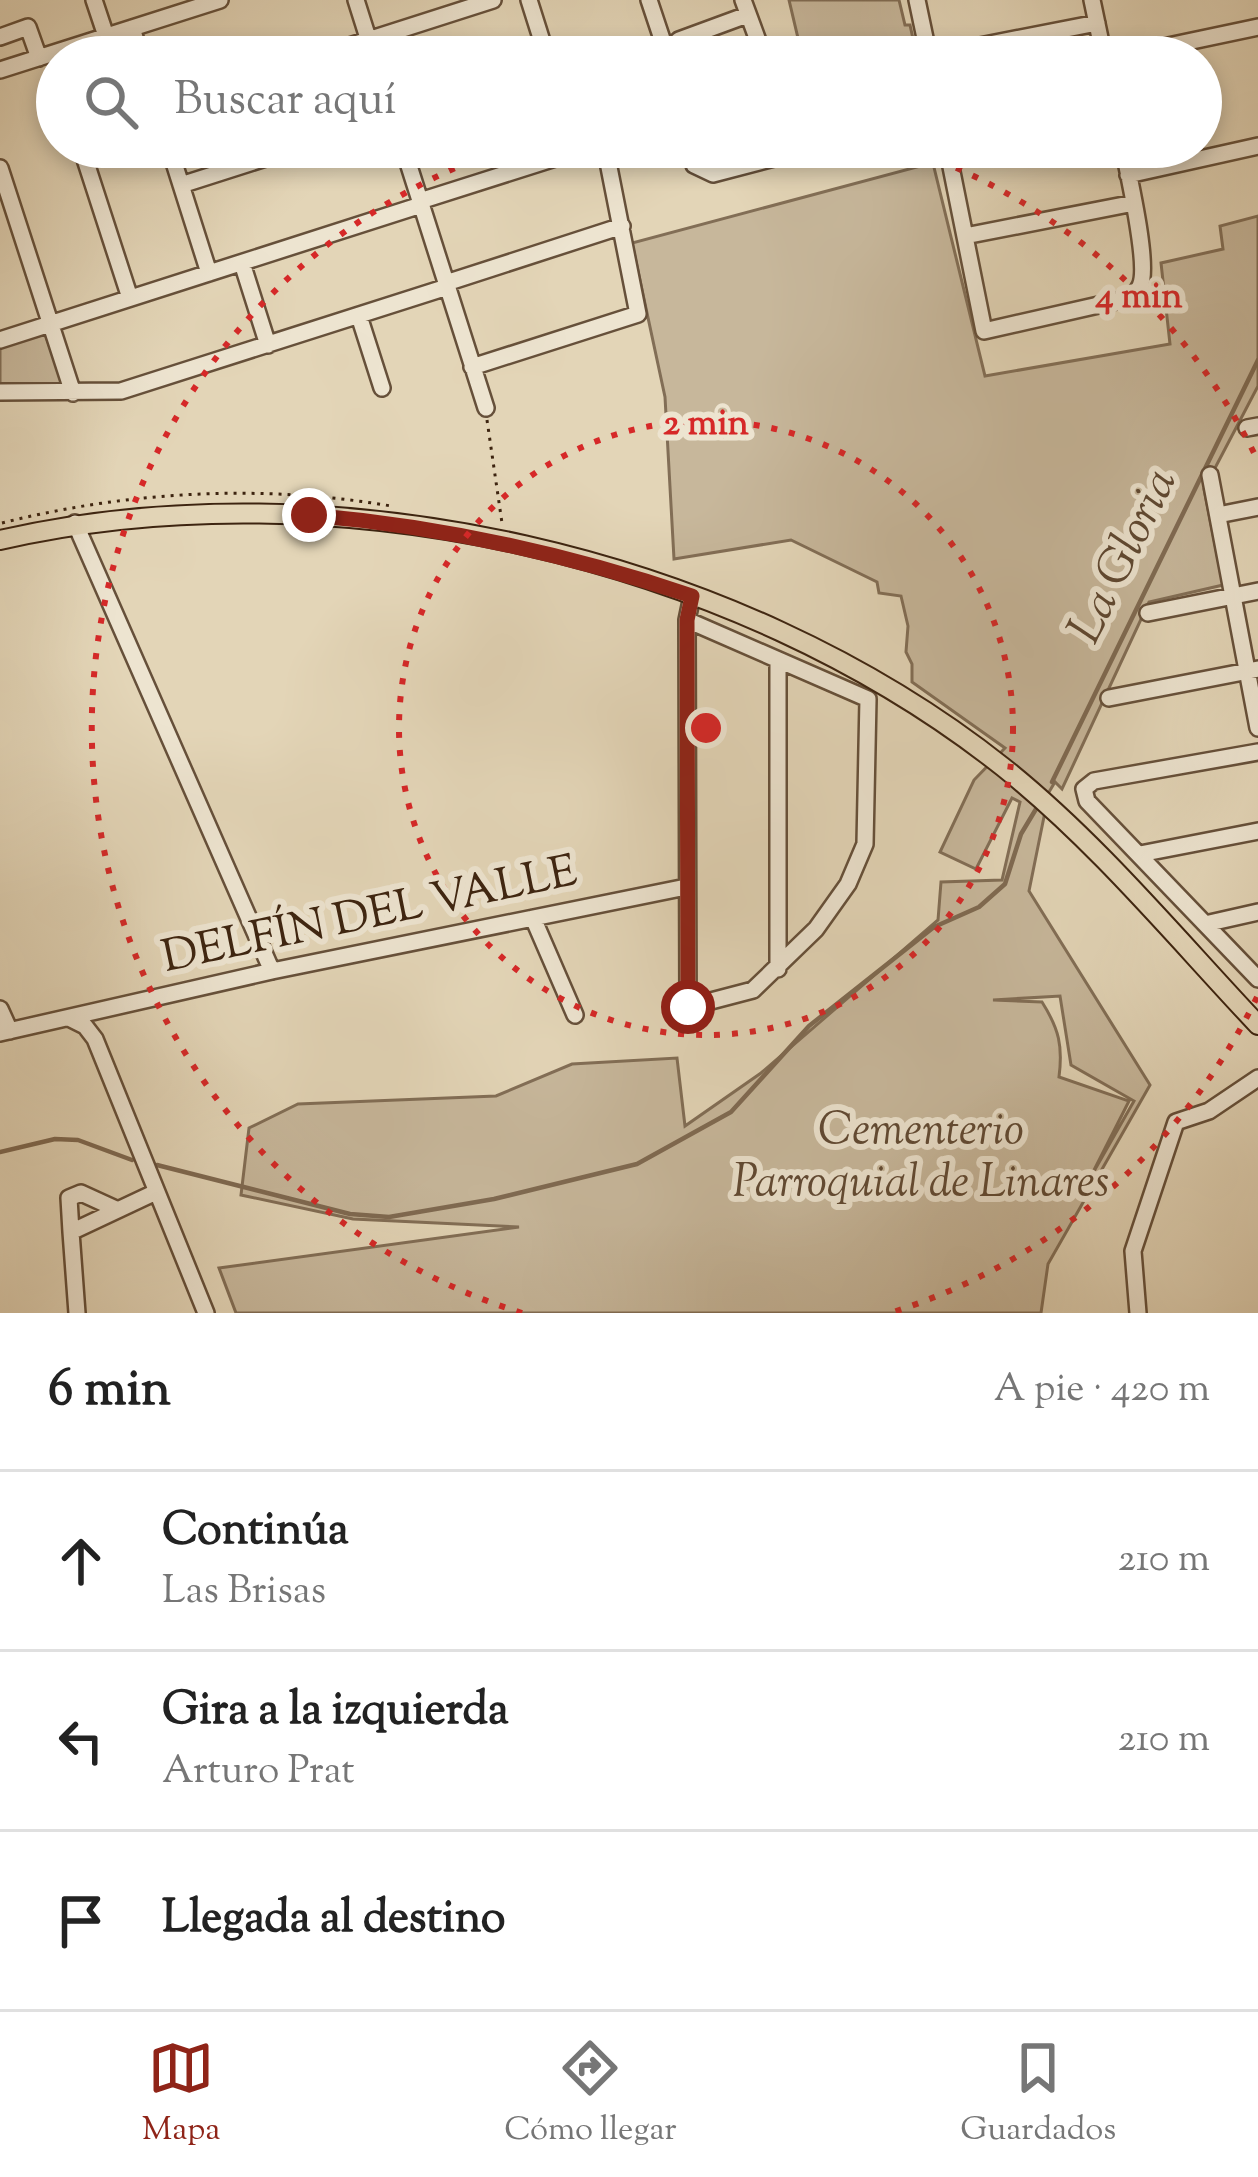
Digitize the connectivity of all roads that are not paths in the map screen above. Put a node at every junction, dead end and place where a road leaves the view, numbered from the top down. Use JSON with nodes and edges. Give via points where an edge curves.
{"nodes":[{"id":1,"x":94,"y":0,"type":"edge"},
{"id":2,"x":220,"y":0,"type":"edge"},
{"id":3,"x":356,"y":0,"type":"edge"},
{"id":4,"x":493,"y":0,"type":"edge"},
{"id":5,"x":529,"y":0,"type":"edge"},
{"id":6,"x":649,"y":0,"type":"edge"},
{"id":7,"x":917,"y":0,"type":"edge"},
{"id":8,"x":1092,"y":0,"type":"edge"},
{"id":9,"x":183,"y":6,"type":"edge"},
{"id":10,"x":745,"y":8,"type":"edge"},
{"id":11,"x":1097,"y":23,"type":"junction"},
{"id":12,"x":1258,"y":27,"type":"edge"},
{"id":13,"x":132,"y":28,"type":"junction"},
{"id":14,"x":106,"y":36,"type":"joint"},
{"id":15,"x":134,"y":36,"type":"edge"},
{"id":16,"x":367,"y":36,"type":"edge"},
{"id":17,"x":402,"y":36,"type":"edge"},
{"id":18,"x":540,"y":36,"type":"edge"},
{"id":19,"x":659,"y":36,"type":"edge"},
{"id":20,"x":687,"y":36,"type":"edge"},
{"id":21,"x":759,"y":36,"type":"edge"},
{"id":22,"x":925,"y":36,"type":"edge"},
{"id":23,"x":1033,"y":36,"type":"edge"},
{"id":24,"x":1100,"y":36,"type":"edge"},
{"id":25,"x":1215,"y":36,"type":"edge"},
{"id":26,"x":0,"y":37,"type":"edge"},
{"id":27,"x":36,"y":41,"type":"edge"},
{"id":28,"x":36,"y":59,"type":"edge"},
{"id":29,"x":0,"y":70,"type":"edge"},
{"id":30,"x":1258,"y":146,"type":"edge"},
{"id":31,"x":1222,"y":154,"type":"edge"},
{"id":32,"x":0,"y":168,"type":"edge"},
{"id":33,"x":88,"y":168,"type":"edge"},
{"id":34,"x":176,"y":168,"type":"edge"},
{"id":35,"x":234,"y":168,"type":"edge"},
{"id":36,"x":409,"y":168,"type":"edge"},
{"id":37,"x":526,"y":168,"type":"edge"},
{"id":38,"x":609,"y":168,"type":"edge"},
{"id":39,"x":699,"y":168,"type":"edge"},
{"id":40,"x":732,"y":168,"type":"edge"},
{"id":41,"x":951,"y":168,"type":"edge"},
{"id":42,"x":1127,"y":168,"type":"edge"},
{"id":43,"x":1159,"y":168,"type":"edge"},
{"id":44,"x":1128,"y":175,"type":"junction"},
{"id":45,"x":181,"y":185,"type":"junction"},
{"id":46,"x":420,"y":203,"type":"junction"},
{"id":47,"x":1134,"y":203,"type":"junction"},
{"id":48,"x":622,"y":226,"type":"junction"},
{"id":49,"x":965,"y":236,"type":"junction"},
{"id":50,"x":242,"y":262,"type":"junction"},
{"id":51,"x":209,"y":273,"type":"junction"},
{"id":52,"x":447,"y":285,"type":"junction"},
{"id":53,"x":130,"y":298,"type":"junction"},
{"id":54,"x":359,"y":316,"type":"junction"},
{"id":55,"x":51,"y":324,"type":"junction"},
{"id":56,"x":0,"y":340,"type":"edge"},
{"id":57,"x":268,"y":344,"type":"junction"},
{"id":58,"x":472,"y":367,"type":"junction"},
{"id":59,"x":382,"y":388,"type":"dead end"},
{"id":60,"x":0,"y":392,"type":"edge"},
{"id":61,"x":73,"y":393,"type":"junction"},
{"id":62,"x":486,"y":408,"type":"road end"},
{"id":63,"x":1210,"y":475,"type":"dead end"},
{"id":64,"x":1258,"y":507,"type":"edge"},
{"id":65,"x":1218,"y":515,"type":"junction"},
{"id":66,"x":75,"y":523,"type":"junction"},
{"id":67,"x":0,"y":540,"type":"edge"},
{"id":68,"x":1258,"y":590,"type":"edge"},
{"id":69,"x":692,"y":596,"type":"junction"},
{"id":70,"x":1233,"y":596,"type":"junction"},
{"id":71,"x":1148,"y":613,"type":"dead end"},
{"id":72,"x":687,"y":620,"type":"junction"},
{"id":73,"x":778,"y":660,"type":"junction"},
{"id":74,"x":1252,"y":670,"type":"edge"},
{"id":75,"x":1109,"y":698,"type":"dead end"},
{"id":76,"x":1258,"y":728,"type":"edge"},
{"id":77,"x":1258,"y":752,"type":"edge"},
{"id":78,"x":1258,"y":831,"type":"edge"},
{"id":79,"x":1140,"y":854,"type":"junction"},
{"id":80,"x":686,"y":887,"type":"junction"},
{"id":81,"x":1258,"y":912,"type":"edge"},
{"id":82,"x":533,"y":918,"type":"junction"},
{"id":83,"x":1205,"y":924,"type":"junction"},
{"id":84,"x":778,"y":969,"type":"junction"},
{"id":85,"x":272,"y":971,"type":"junction"},
{"id":86,"x":1258,"y":979,"type":"edge"},
{"id":87,"x":0,"y":1010,"type":"edge"},
{"id":88,"x":575,"y":1016,"type":"dead end"},
{"id":89,"x":70,"y":1019,"type":"junction"},
{"id":90,"x":1258,"y":1025,"type":"edge"},
{"id":91,"x":5,"y":1032,"type":"edge"},
{"id":92,"x":1258,"y":1078,"type":"edge"},
{"id":93,"x":156,"y":1192,"type":"junction"},
{"id":94,"x":116,"y":1210,"type":"junction"},
{"id":95,"x":71,"y":1232,"type":"junction"},
{"id":96,"x":77,"y":1313,"type":"edge"},
{"id":97,"x":206,"y":1313,"type":"edge"},
{"id":98,"x":1138,"y":1313,"type":"edge"}],
"edges":[{"from":1,"to":14,"type":"street"},
{"from":2,"to":9,"type":"street"},
{"from":3,"to":16,"type":"street"},
{"from":4,"to":17,"type":"street"},
{"from":5,"to":18,"type":"street"},
{"from":6,"to":19,"type":"street"},
{"from":7,"to":22,"type":"street"},
{"from":8,"to":11,"type":"street"},
{"from":9,"to":13,"type":"street"},
{"from":10,"to":20,"type":"street"},
{"from":10,"to":21,"type":"street"},
{"from":11,"to":23,"type":"street"},
{"from":11,"to":24,"type":"street"},
{"from":12,"to":25,"type":"street"},
{"from":13,"to":14,"type":"street"},
{"from":13,"to":15,"type":"street"},
{"from":26,"to":27,"type":"street","via":[[28,27]]},
{"from":28,"to":29,"type":"street"},
{"from":30,"to":31,"type":"street"},
{"from":32,"to":55,"type":"street"},
{"from":33,"to":53,"type":"street"},
{"from":34,"to":45,"type":"street"},
{"from":35,"to":45,"type":"street"},
{"from":36,"to":46,"type":"street"},
{"from":37,"to":46,"type":"street"},
{"from":38,"to":48,"type":"street"},
{"from":39,"to":40,"type":"street","via":[[713,174]]},
{"from":41,"to":49,"type":"street"},
{"from":42,"to":44,"type":"street"},
{"from":43,"to":44,"type":"street"},
{"from":44,"to":47,"type":"street"},
{"from":45,"to":51,"type":"street"},
{"from":46,"to":50,"type":"street"},
{"from":46,"to":52,"type":"street"},
{"from":47,"to":49,"type":"street"},
{"from":47,"to":49,"type":"street","via":[[1142,279],[1136,292],[983,331]]},
{"from":48,"to":52,"type":"street"},
{"from":48,"to":58,"type":"street","via":[[638,314]]},
{"from":50,"to":51,"type":"street"},
{"from":50,"to":57,"type":"street"},
{"from":51,"to":53,"type":"street"},
{"from":52,"to":54,"type":"street"},
{"from":52,"to":58,"type":"street"},
{"from":53,"to":55,"type":"street"},
{"from":54,"to":57,"type":"street"},
{"from":54,"to":59,"type":"street"},
{"from":55,"to":56,"type":"street"},
{"from":55,"to":61,"type":"street"},
{"from":57,"to":61,"type":"street","via":[[133,388]]},
{"from":58,"to":62,"type":"street"},
{"from":60,"to":61,"type":"street"},
{"from":63,"to":65,"type":"street"},
{"from":64,"to":65,"type":"street"},
{"from":65,"to":70,"type":"street"},
{"from":66,"to":67,"type":"main road"},
{"from":66,"to":69,"type":"main road","via":[[238,513],[388,523],[547,553]]},
{"from":66,"to":85,"type":"street"},
{"from":68,"to":70,"type":"street"},
{"from":69,"to":72,"type":"street"},
{"from":69,"to":90,"type":"main road","via":[[829,655],[986,754],[1048,806]]},
{"from":70,"to":71,"type":"street"},
{"from":70,"to":74,"type":"street"},
{"from":72,"to":73,"type":"street"},
{"from":72,"to":80,"type":"street"},
{"from":73,"to":84,"type":"street"},
{"from":73,"to":84,"type":"street","via":[[868,699],[861,857],[828,914]]},
{"from":74,"to":75,"type":"street"},
{"from":74,"to":76,"type":"street"},
{"from":77,"to":79,"type":"street","via":[[1084,789]]},
{"from":78,"to":79,"type":"street"},
{"from":79,"to":83,"type":"street"},
{"from":80,"to":82,"type":"street","name":"DELFÍN DEL VALLE"},
{"from":80,"to":84,"type":"street","via":[[688,1007],[742,996]]},
{"from":81,"to":83,"type":"street"},
{"from":82,"to":85,"type":"street","name":"DELFÍN DEL VALLE"},
{"from":82,"to":88,"type":"street"},
{"from":83,"to":86,"type":"street"},
{"from":85,"to":89,"type":"street","name":"DELFÍN DEL VALLE"},
{"from":87,"to":91,"type":"street"},
{"from":89,"to":91,"type":"street","name":"DELFÍN DEL VALLE"},
{"from":89,"to":93,"type":"street","via":[[95,1039]]},
{"from":92,"to":98,"type":"street","via":[[1209,1112],[1176,1122],[1133,1251]]},
{"from":93,"to":94,"type":"street"},
{"from":93,"to":97,"type":"street"},
{"from":94,"to":95,"type":"street"},
{"from":94,"to":95,"type":"street","via":[[81,1193],[69,1198]]},
{"from":95,"to":96,"type":"street"}]}
